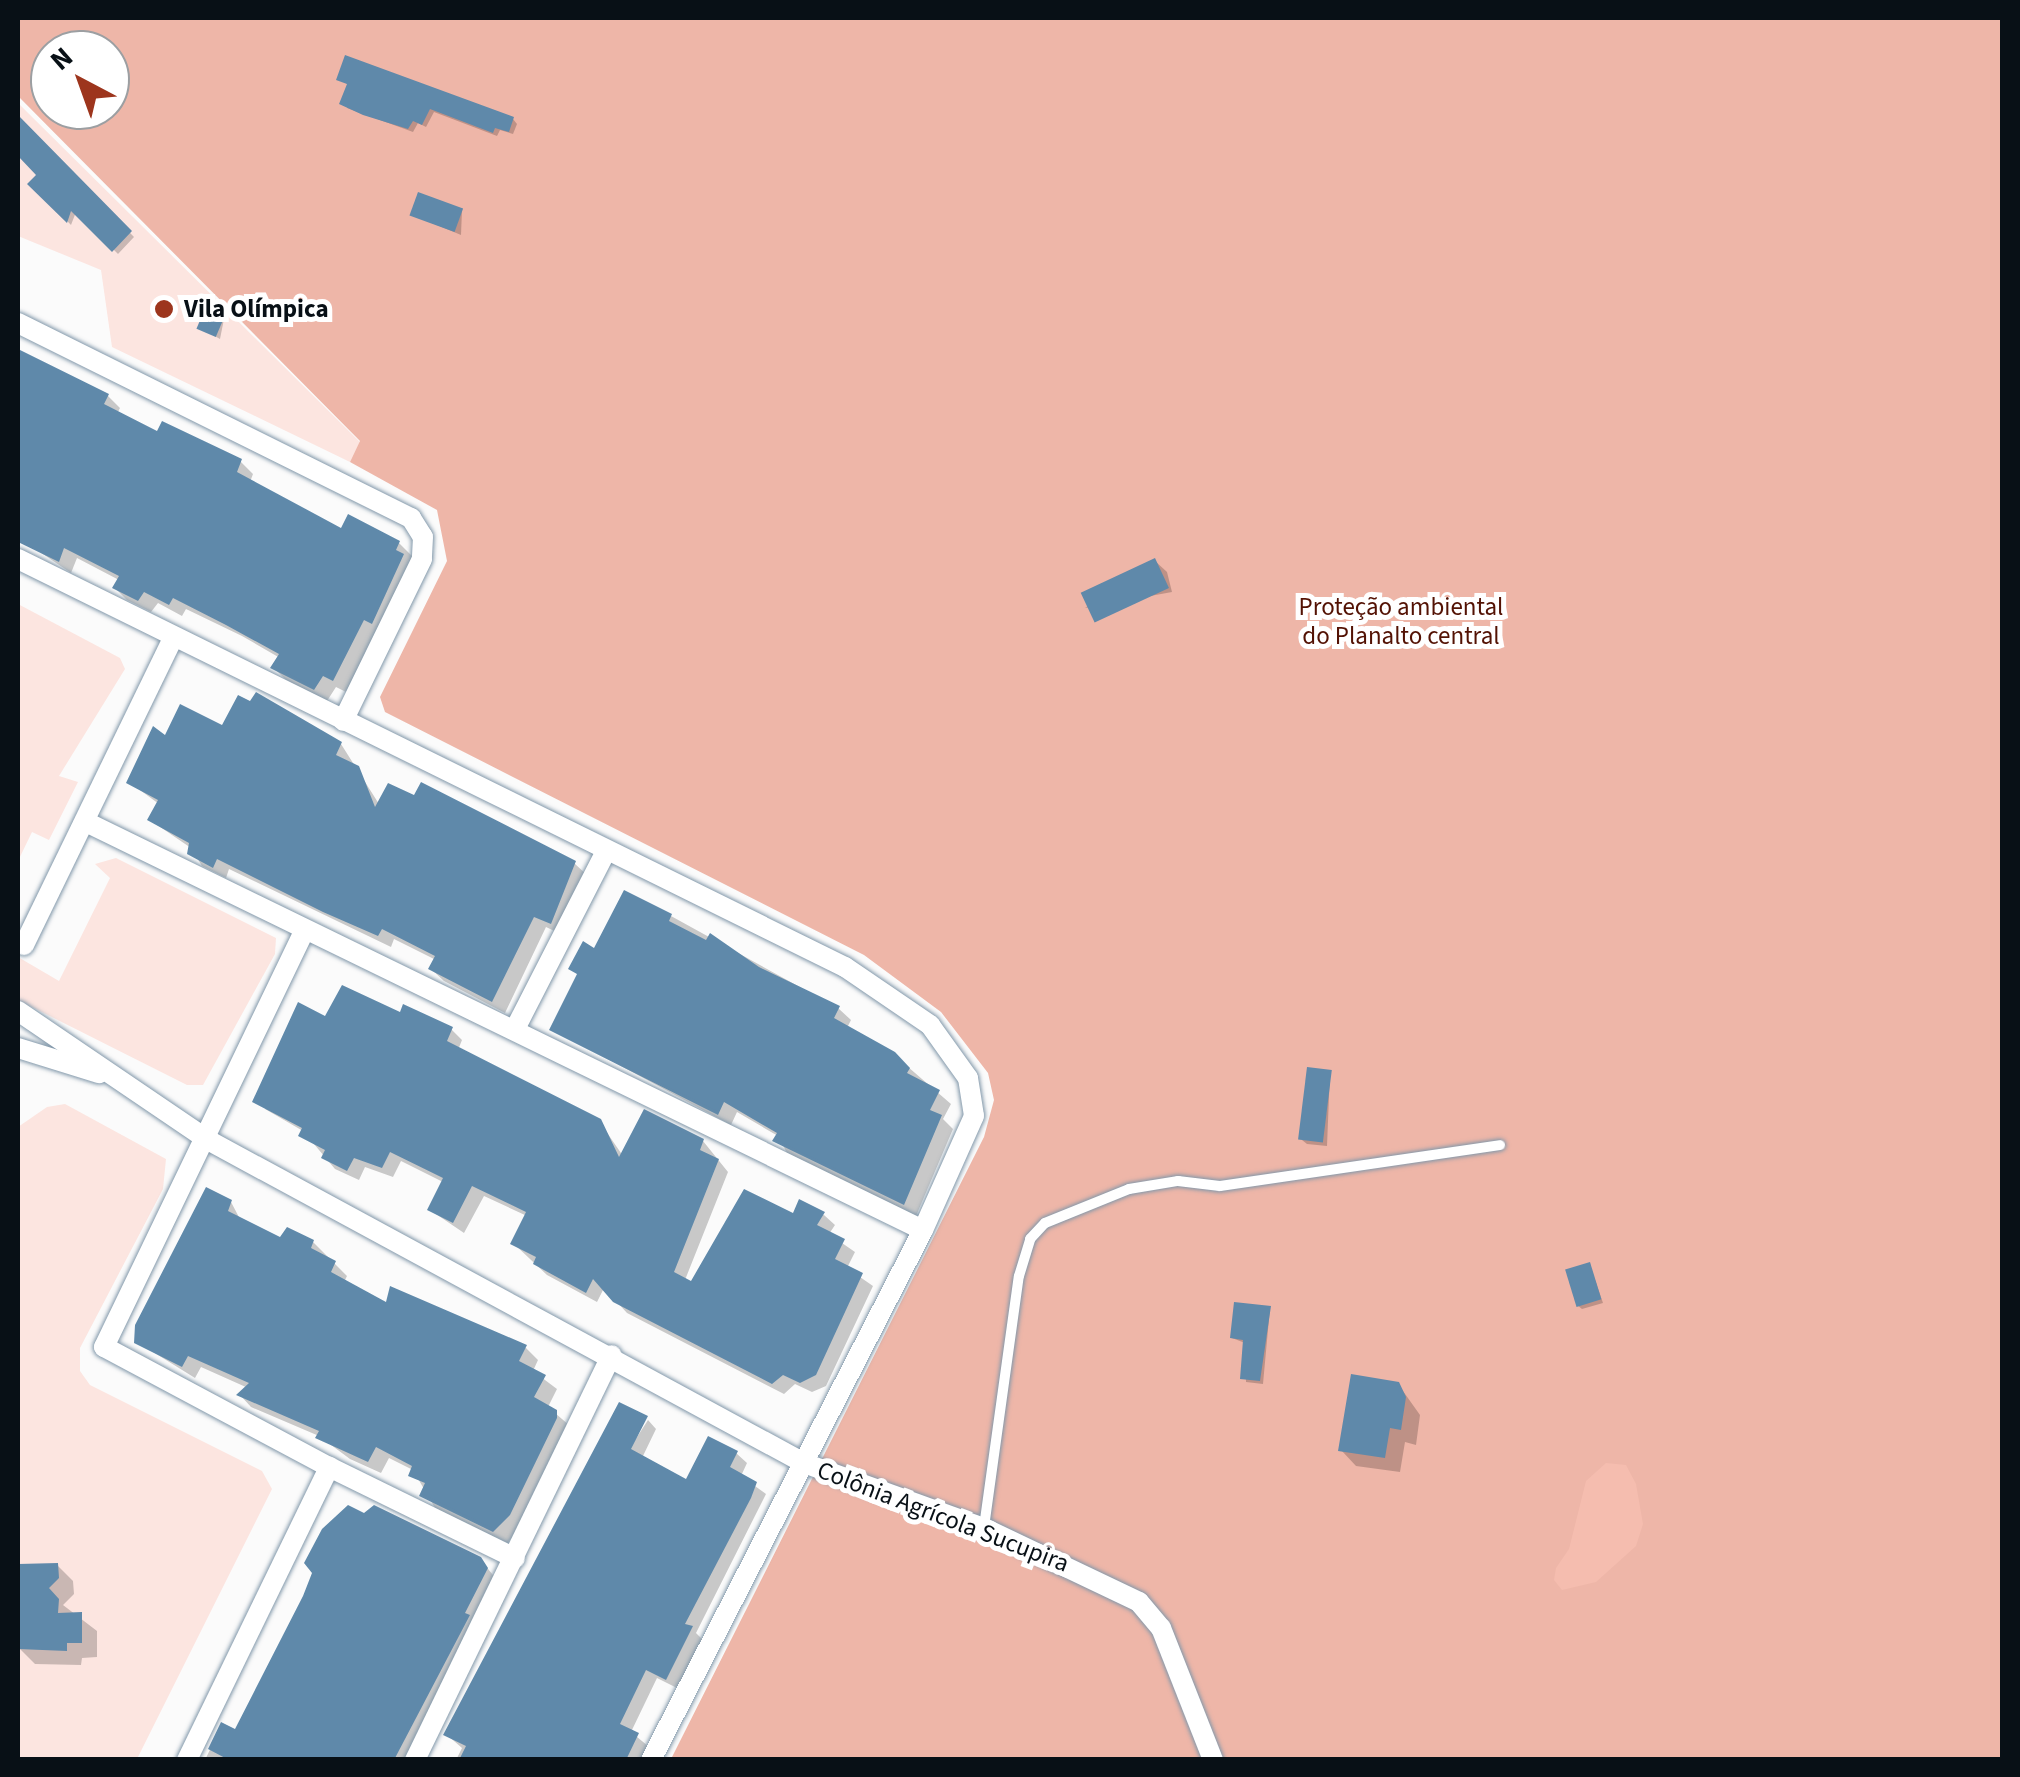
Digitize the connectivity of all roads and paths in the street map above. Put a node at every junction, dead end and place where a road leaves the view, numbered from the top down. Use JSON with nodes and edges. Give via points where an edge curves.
{"nodes":[{"id":1,"x":18,"y":323,"type":"edge"},
{"id":2,"x":18,"y":560,"type":"edge"},
{"id":3,"x":173,"y":638,"type":"junction"},
{"id":4,"x":343,"y":720,"type":"junction"},
{"id":5,"x":86,"y":822,"type":"junction"},
{"id":6,"x":605,"y":853,"type":"junction"},
{"id":7,"x":304,"y":932,"type":"junction"},
{"id":8,"x":24,"y":945,"type":"dead end"},
{"id":9,"x":18,"y":1011,"type":"edge"},
{"id":10,"x":515,"y":1030,"type":"junction"},
{"id":11,"x":18,"y":1048,"type":"edge"},
{"id":12,"x":101,"y":1073,"type":"junction"},
{"id":13,"x":206,"y":1139,"type":"junction"},
{"id":14,"x":1500,"y":1145,"type":"dead end"},
{"id":15,"x":923,"y":1230,"type":"junction"},
{"id":16,"x":612,"y":1355,"type":"junction"},
{"id":17,"x":804,"y":1463,"type":"junction"},
{"id":18,"x":329,"y":1467,"type":"junction"},
{"id":19,"x":984,"y":1528,"type":"junction"},
{"id":20,"x":515,"y":1558,"type":"junction"},
{"id":21,"x":187,"y":1760,"type":"edge"},
{"id":22,"x":415,"y":1760,"type":"edge"},
{"id":23,"x":651,"y":1760,"type":"edge"},
{"id":24,"x":1213,"y":1760,"type":"edge"}],
"edges":[{"from":1,"to":4,"type":"street","via":[[411,518],[423,537],[422,559]]},
{"from":2,"to":3,"type":"street"},
{"from":3,"to":4,"type":"street"},
{"from":3,"to":5,"type":"street"},
{"from":4,"to":6,"type":"street"},
{"from":5,"to":7,"type":"street"},
{"from":5,"to":8,"type":"street"},
{"from":6,"to":10,"type":"street"},
{"from":6,"to":15,"type":"street","via":[[845,967],[930,1025],[968,1078],[974,1116]]},
{"from":7,"to":10,"type":"street"},
{"from":7,"to":13,"type":"street"},
{"from":9,"to":12,"type":"street"},
{"from":10,"to":15,"type":"street"},
{"from":11,"to":12,"type":"street"},
{"from":12,"to":13,"type":"street","name":"Colônia Agrícola Sucupira"},
{"from":13,"to":16,"type":"street","name":"Colônia Agrícola Sucupira"},
{"from":13,"to":18,"type":"street","via":[[104,1349]]},
{"from":14,"to":19,"type":"lane","via":[[1220,1186],[1178,1181],[1129,1189],[1044,1223],[1030,1239],[1019,1276]]},
{"from":15,"to":17,"type":"street"},
{"from":16,"to":17,"type":"street","name":"Colônia Agrícola Sucupira"},
{"from":16,"to":20,"type":"street"},
{"from":17,"to":19,"type":"street","name":"Colônia Agrícola Sucupira"},
{"from":17,"to":23,"type":"street"},
{"from":18,"to":20,"type":"street"},
{"from":18,"to":21,"type":"street"},
{"from":19,"to":24,"type":"street","name":"Colônia Agrícola Sucupira","via":[[1139,1602],[1162,1628]]},
{"from":20,"to":22,"type":"street"}]}
